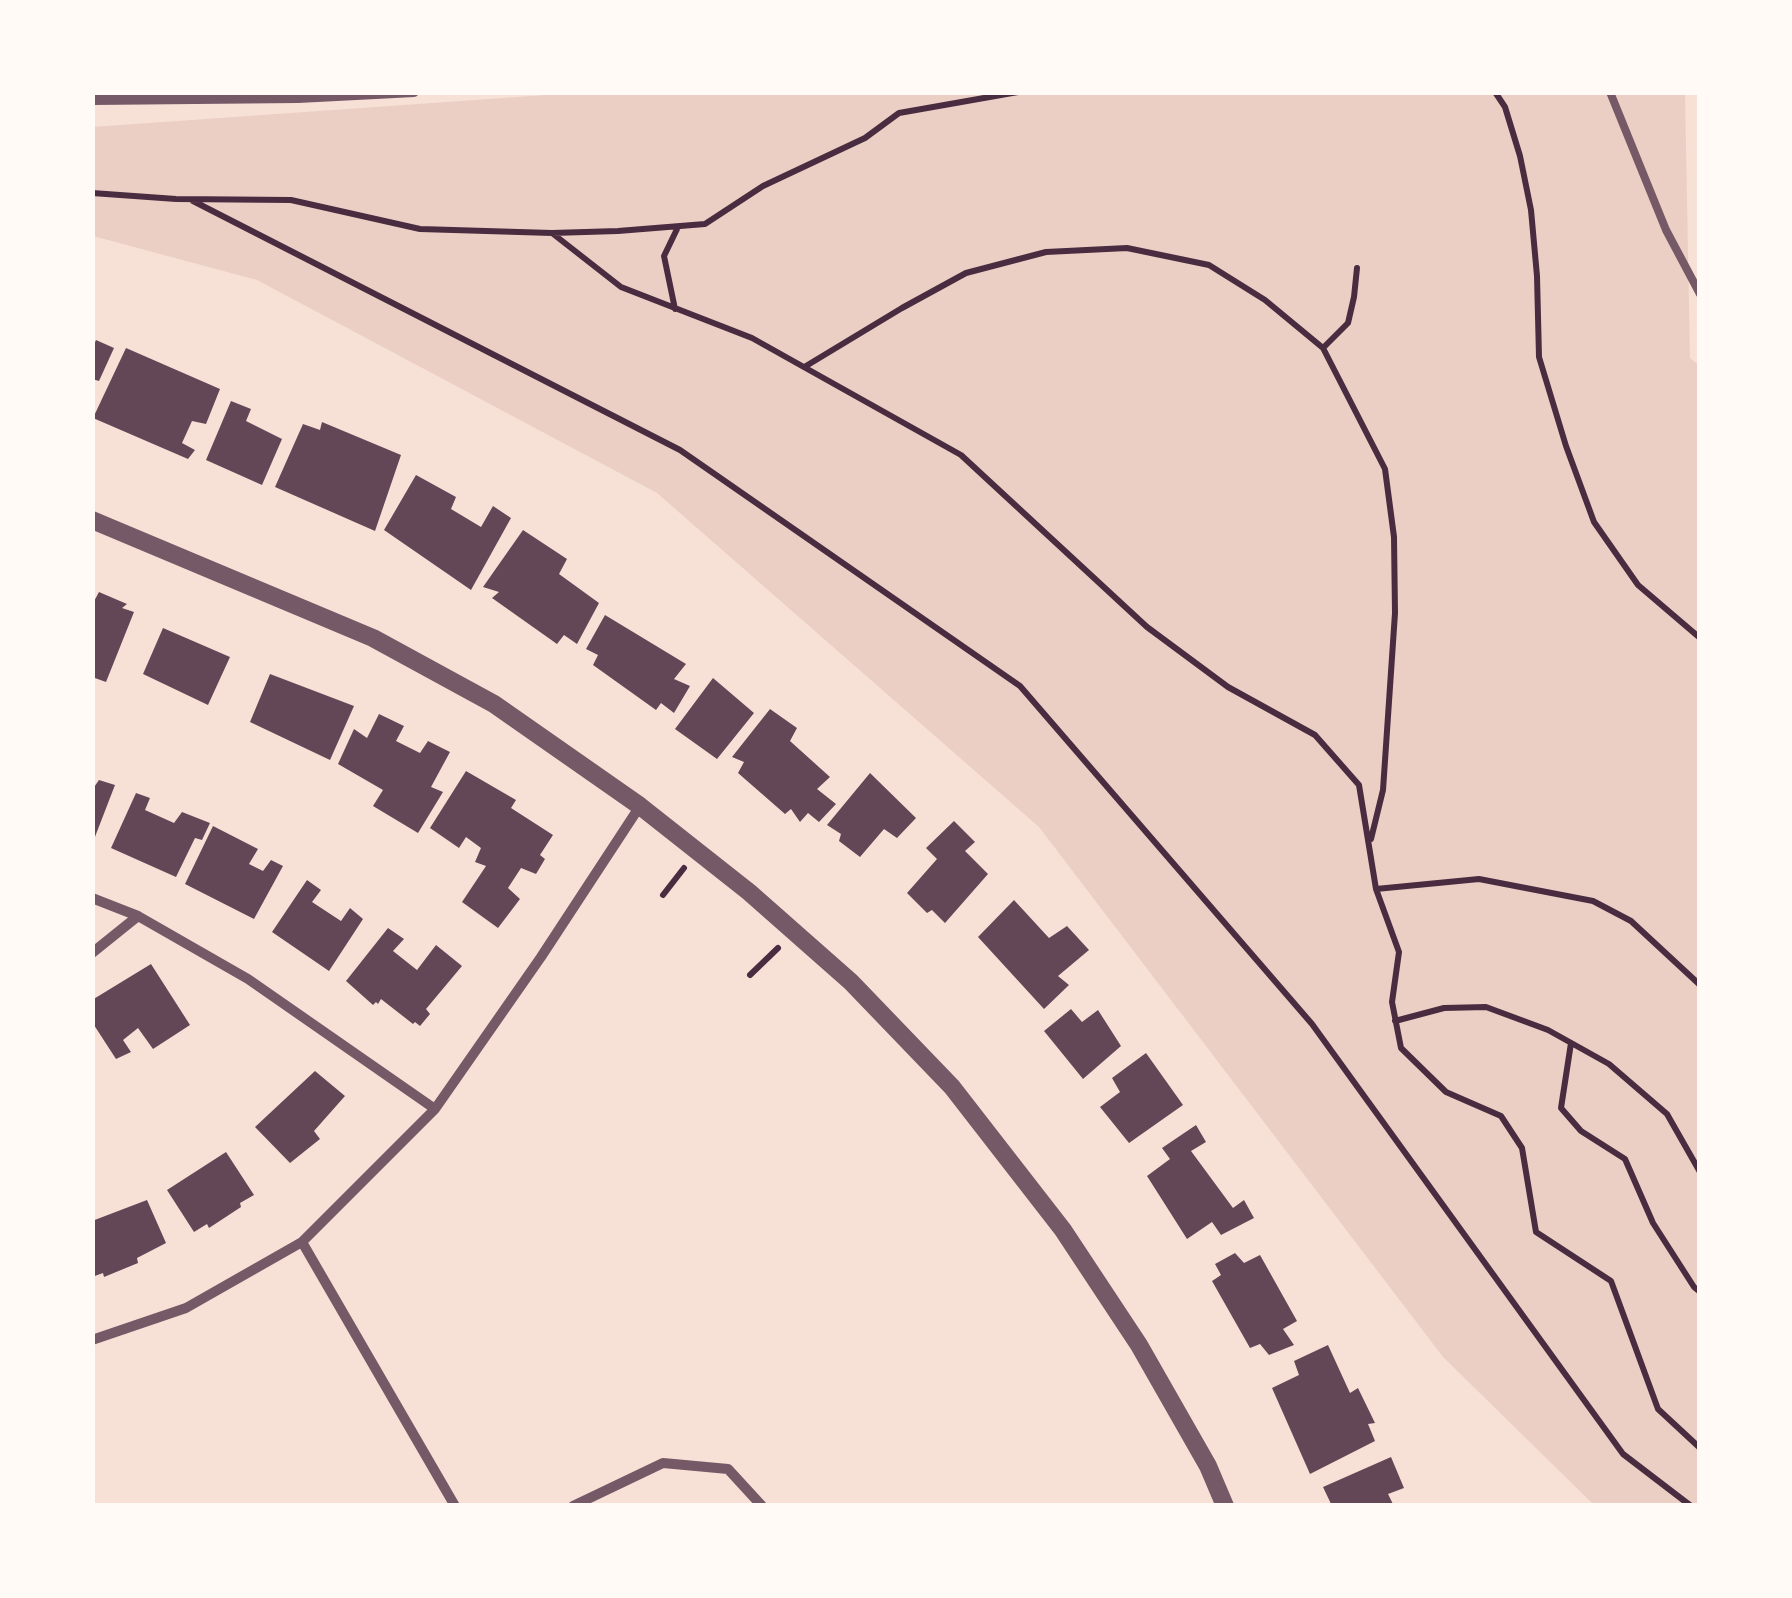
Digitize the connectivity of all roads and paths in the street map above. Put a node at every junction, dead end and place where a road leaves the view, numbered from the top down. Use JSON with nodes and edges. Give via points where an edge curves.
{"nodes":[{"id":1,"x":414,"y":92,"type":"edge"},
{"id":2,"x":1018,"y":92,"type":"edge"},
{"id":3,"x":1495,"y":92,"type":"edge"},
{"id":4,"x":1610,"y":92,"type":"edge"},
{"id":5,"x":92,"y":100,"type":"edge"},
{"id":6,"x":92,"y":193,"type":"edge"},
{"id":7,"x":190,"y":200,"type":"junction"},
{"id":8,"x":678,"y":226,"type":"junction"},
{"id":9,"x":552,"y":233,"type":"junction"},
{"id":10,"x":1356,"y":268,"type":"dead end"},
{"id":11,"x":1700,"y":294,"type":"edge"},
{"id":12,"x":675,"y":308,"type":"junction"},
{"id":13,"x":1323,"y":348,"type":"junction"},
{"id":14,"x":804,"y":366,"type":"junction"},
{"id":15,"x":92,"y":520,"type":"edge"},
{"id":16,"x":1700,"y":638,"type":"edge"},
{"id":17,"x":640,"y":806,"type":"junction"},
{"id":18,"x":1370,"y":843,"type":"junction"},
{"id":19,"x":1376,"y":890,"type":"junction"},
{"id":20,"x":92,"y":898,"type":"edge"},
{"id":21,"x":138,"y":916,"type":"junction"},
{"id":22,"x":794,"y":932,"type":"junction"},
{"id":23,"x":92,"y":953,"type":"edge"},
{"id":24,"x":750,"y":975,"type":"dead end"},
{"id":25,"x":1700,"y":986,"type":"edge"},
{"id":26,"x":1396,"y":1021,"type":"junction"},
{"id":27,"x":1570,"y":1043,"type":"junction"},
{"id":28,"x":434,"y":1109,"type":"junction"},
{"id":29,"x":1700,"y":1172,"type":"edge"},
{"id":30,"x":302,"y":1242,"type":"junction"},
{"id":31,"x":1700,"y":1292,"type":"edge"},
{"id":32,"x":92,"y":1340,"type":"edge"},
{"id":33,"x":1700,"y":1448,"type":"edge"},
{"id":34,"x":456,"y":1506,"type":"edge"},
{"id":35,"x":572,"y":1506,"type":"edge"},
{"id":36,"x":762,"y":1506,"type":"edge"},
{"id":37,"x":1224,"y":1506,"type":"edge"},
{"id":38,"x":1692,"y":1506,"type":"edge"}],
"edges":[{"from":1,"to":5,"type":"street"},
{"from":2,"to":8,"type":"path","via":[[899,113],[866,138],[763,186],[704,224]]},
{"from":3,"to":16,"type":"path","via":[[1505,107],[1531,210],[1540,357],[1594,522],[1638,585]]},
{"from":4,"to":11,"type":"lane","via":[[1666,230]]},
{"from":6,"to":7,"type":"path"},
{"from":7,"to":9,"type":"path","via":[[291,200],[420,228]]},
{"from":7,"to":38,"type":"path","via":[[680,450],[1020,686],[1312,1024],[1624,1454]]},
{"from":8,"to":9,"type":"path"},
{"from":8,"to":12,"type":"path","via":[[664,256]]},
{"from":9,"to":12,"type":"path","via":[[620,287]]},
{"from":10,"to":13,"type":"path","via":[[1348,324]]},
{"from":12,"to":14,"type":"path"},
{"from":13,"to":14,"type":"path","via":[[1209,265],[1127,248],[1046,252],[966,274]]},
{"from":13,"to":18,"type":"path","via":[[1385,470],[1394,537],[1388,728]]},
{"from":14,"to":18,"type":"path","via":[[961,455],[1147,627],[1228,687],[1315,735],[1359,785]]},
{"from":15,"to":17,"type":"street","via":[[374,638],[494,704]]},
{"from":17,"to":22,"type":"street"},
{"from":17,"to":28,"type":"street"},
{"from":18,"to":19,"type":"path"},
{"from":19,"to":25,"type":"path","via":[[1479,878],[1593,901],[1632,921]]},
{"from":19,"to":26,"type":"path","via":[[1398,952]]},
{"from":20,"to":21,"type":"street"},
{"from":21,"to":23,"type":"street"},
{"from":21,"to":28,"type":"street","via":[[248,979]]},
{"from":22,"to":24,"type":"path"},
{"from":22,"to":37,"type":"street","via":[[952,1087],[1063,1230],[1139,1345]]},
{"from":26,"to":27,"type":"path","via":[[1444,1008],[1486,1008]]},
{"from":26,"to":33,"type":"path","via":[[1401,1048],[1446,1092],[1501,1116],[1522,1148],[1536,1232],[1611,1281],[1658,1409]]},
{"from":27,"to":29,"type":"path","via":[[1609,1064],[1667,1114]]},
{"from":27,"to":31,"type":"path","via":[[1561,1108],[1581,1131],[1625,1160],[1653,1222]]},
{"from":28,"to":30,"type":"street"},
{"from":30,"to":32,"type":"street","via":[[186,1308]]},
{"from":30,"to":34,"type":"street"},
{"from":35,"to":36,"type":"street","via":[[662,1463],[728,1469]]}]}
